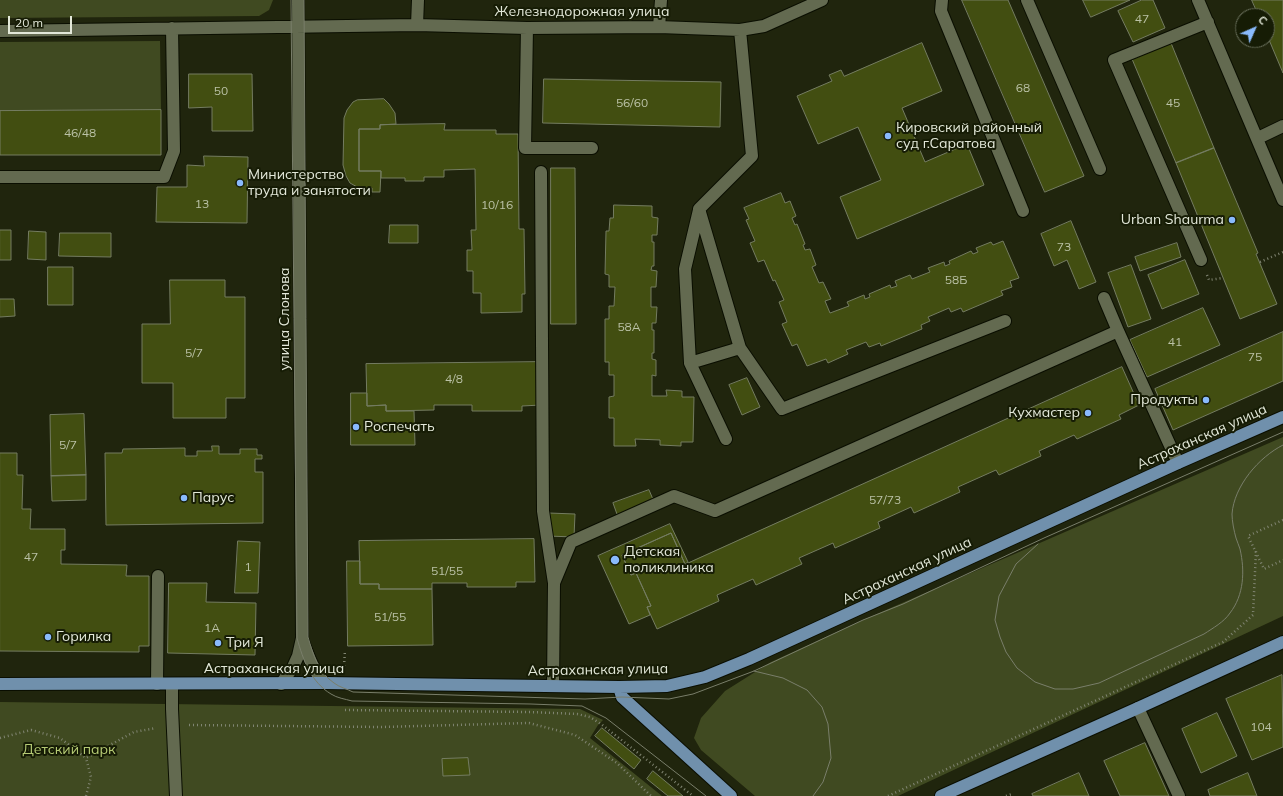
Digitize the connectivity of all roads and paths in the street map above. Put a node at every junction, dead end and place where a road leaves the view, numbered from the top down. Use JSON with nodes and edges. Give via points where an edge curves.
{"nodes":[{"id":1,"x":298,"y":0,"type":"edge"},
{"id":2,"x":418,"y":0,"type":"edge"},
{"id":3,"x":661,"y":0,"type":"edge"},
{"id":4,"x":822,"y":0,"type":"edge"},
{"id":5,"x":942,"y":0,"type":"edge"},
{"id":6,"x":1027,"y":0,"type":"edge"},
{"id":7,"x":1198,"y":0,"type":"edge"},
{"id":8,"x":1208,"y":22,"type":"junction"},
{"id":9,"x":417,"y":25,"type":"junction"},
{"id":10,"x":298,"y":26,"type":"junction"},
{"id":11,"x":659,"y":27,"type":"junction"},
{"id":12,"x":172,"y":28,"type":"junction"},
{"id":13,"x":526,"y":28,"type":"junction"},
{"id":14,"x":740,"y":30,"type":"junction"},
{"id":15,"x":0,"y":31,"type":"edge"},
{"id":16,"x":1283,"y":126,"type":"edge"},
{"id":17,"x":1258,"y":138,"type":"junction"},
{"id":18,"x":592,"y":148,"type":"dead end"},
{"id":19,"x":1100,"y":170,"type":"dead end"},
{"id":20,"x":541,"y":172,"type":"dead end"},
{"id":21,"x":0,"y":177,"type":"edge"},
{"id":22,"x":1283,"y":200,"type":"edge"},
{"id":23,"x":699,"y":209,"type":"junction"},
{"id":24,"x":1023,"y":211,"type":"dead end"},
{"id":25,"x":1283,"y":252,"type":"edge"},
{"id":26,"x":1201,"y":260,"type":"dead end"},
{"id":27,"x":1260,"y":262,"type":"dead end"},
{"id":28,"x":1104,"y":298,"type":"dead end"},
{"id":29,"x":1005,"y":321,"type":"dead end"},
{"id":30,"x":1118,"y":331,"type":"junction"},
{"id":31,"x":740,"y":348,"type":"junction"},
{"id":32,"x":690,"y":363,"type":"junction"},
{"id":33,"x":1283,"y":417,"type":"edge"},
{"id":34,"x":726,"y":439,"type":"dead end"},
{"id":35,"x":1178,"y":463,"type":"junction"},
{"id":36,"x":1283,"y":520,"type":"edge"},
{"id":37,"x":1256,"y":552,"type":"junction"},
{"id":38,"x":1283,"y":560,"type":"edge"},
{"id":39,"x":158,"y":576,"type":"dead end"},
{"id":40,"x":554,"y":583,"type":"junction"},
{"id":41,"x":302,"y":638,"type":"junction"},
{"id":42,"x":1283,"y":642,"type":"edge"},
{"id":43,"x":345,"y":650,"type":"dead end"},
{"id":44,"x":344,"y":666,"type":"dead end"},
{"id":45,"x":324,"y":683,"type":"junction"},
{"id":46,"x":0,"y":684,"type":"edge"},
{"id":47,"x":157,"y":684,"type":"junction"},
{"id":48,"x":172,"y":684,"type":"junction"},
{"id":49,"x":281,"y":684,"type":"junction"},
{"id":50,"x":553,"y":686,"type":"junction"},
{"id":51,"x":619,"y":687,"type":"junction"},
{"id":52,"x":1138,"y":708,"type":"junction"},
{"id":53,"x":345,"y":710,"type":"dead end"},
{"id":54,"x":173,"y":725,"type":"junction"},
{"id":55,"x":0,"y":738,"type":"edge"},
{"id":56,"x":86,"y":758,"type":"junction"},
{"id":57,"x":1012,"y":794,"type":"dead end"},
{"id":58,"x":86,"y":796,"type":"edge"},
{"id":59,"x":176,"y":796,"type":"edge"},
{"id":60,"x":651,"y":796,"type":"edge"},
{"id":61,"x":693,"y":796,"type":"edge"},
{"id":62,"x":731,"y":796,"type":"edge"},
{"id":63,"x":888,"y":796,"type":"edge"},
{"id":64,"x":941,"y":796,"type":"edge"},
{"id":65,"x":1006,"y":796,"type":"edge"},
{"id":66,"x":1179,"y":796,"type":"edge"}],
"edges":[{"from":1,"to":10,"type":"street","name":"улица Слонова"},
{"from":2,"to":9,"type":"street"},
{"from":3,"to":11,"type":"street"},
{"from":4,"to":14,"type":"street","name":"Железнодорожная улица","via":[[764,26]]},
{"from":5,"to":24,"type":"street","via":[[941,11]]},
{"from":6,"to":19,"type":"street"},
{"from":7,"to":8,"type":"street"},
{"from":8,"to":17,"type":"street"},
{"from":8,"to":26,"type":"street","via":[[1114,60]]},
{"from":9,"to":10,"type":"street","name":"Железнодорожная улица"},
{"from":9,"to":13,"type":"street","name":"Железнодорожная улица"},
{"from":10,"to":12,"type":"street","name":"Железнодорожная улица"},
{"from":10,"to":41,"type":"street","name":"улица Слонова"},
{"from":11,"to":13,"type":"street","name":"Железнодорожная улица"},
{"from":11,"to":14,"type":"street","name":"Железнодорожная улица"},
{"from":12,"to":15,"type":"street","name":"Железнодорожная улица"},
{"from":12,"to":21,"type":"street","via":[[174,151],[164,177]]},
{"from":13,"to":18,"type":"street","via":[[525,148]]},
{"from":14,"to":23,"type":"street","via":[[752,156]]},
{"from":16,"to":17,"type":"street"},
{"from":17,"to":22,"type":"street"},
{"from":20,"to":40,"type":"street","via":[[542,511]]},
{"from":23,"to":31,"type":"street"},
{"from":23,"to":32,"type":"street","via":[[685,269]]},
{"from":25,"to":27,"type":"path"},
{"from":28,"to":30,"type":"street"},
{"from":29,"to":31,"type":"street","via":[[782,409]]},
{"from":30,"to":35,"type":"street"},
{"from":30,"to":40,"type":"street","via":[[715,511],[674,496],[572,542]]},
{"from":31,"to":32,"type":"street"},
{"from":32,"to":34,"type":"street"},
{"from":33,"to":35,"type":"main road","name":"Астраханская улица"},
{"from":35,"to":51,"type":"main road","name":"Астраханская улица","via":[[705,677],[666,686]]},
{"from":36,"to":37,"type":"path","via":[[1248,536]]},
{"from":37,"to":38,"type":"path","via":[[1264,569]]},
{"from":37,"to":63,"type":"path","via":[[1253,615],[1223,642]]},
{"from":39,"to":47,"type":"street"},
{"from":40,"to":50,"type":"street"},
{"from":41,"to":45,"type":"street","name":"улица Слонова","via":[[314,670]]},
{"from":41,"to":49,"type":"street","name":"улица Слонова","via":[[293,667]]},
{"from":42,"to":52,"type":"main road"},
{"from":43,"to":44,"type":"path"},
{"from":45,"to":49,"type":"main road","name":"Астраханская улица"},
{"from":45,"to":50,"type":"main road","name":"Астраханская улица"},
{"from":46,"to":47,"type":"main road","name":"Астраханская улица"},
{"from":47,"to":48,"type":"main road","name":"Астраханская улица"},
{"from":48,"to":49,"type":"main road","name":"Астраханская улица"},
{"from":48,"to":54,"type":"street"},
{"from":50,"to":51,"type":"main road","name":"Астраханская улица"},
{"from":51,"to":62,"type":"main road","via":[[622,698]]},
{"from":52,"to":64,"type":"main road"},
{"from":52,"to":66,"type":"street"},
{"from":53,"to":61,"type":"path","via":[[530,712],[590,717]]},
{"from":54,"to":56,"type":"path","via":[[134,732]]},
{"from":54,"to":59,"type":"street"},
{"from":54,"to":60,"type":"path","via":[[382,727],[529,723],[575,735],[617,763]]},
{"from":55,"to":56,"type":"path","via":[[31,730],[60,738]]},
{"from":56,"to":58,"type":"path","via":[[91,777]]},
{"from":57,"to":65,"type":"path"}]}
